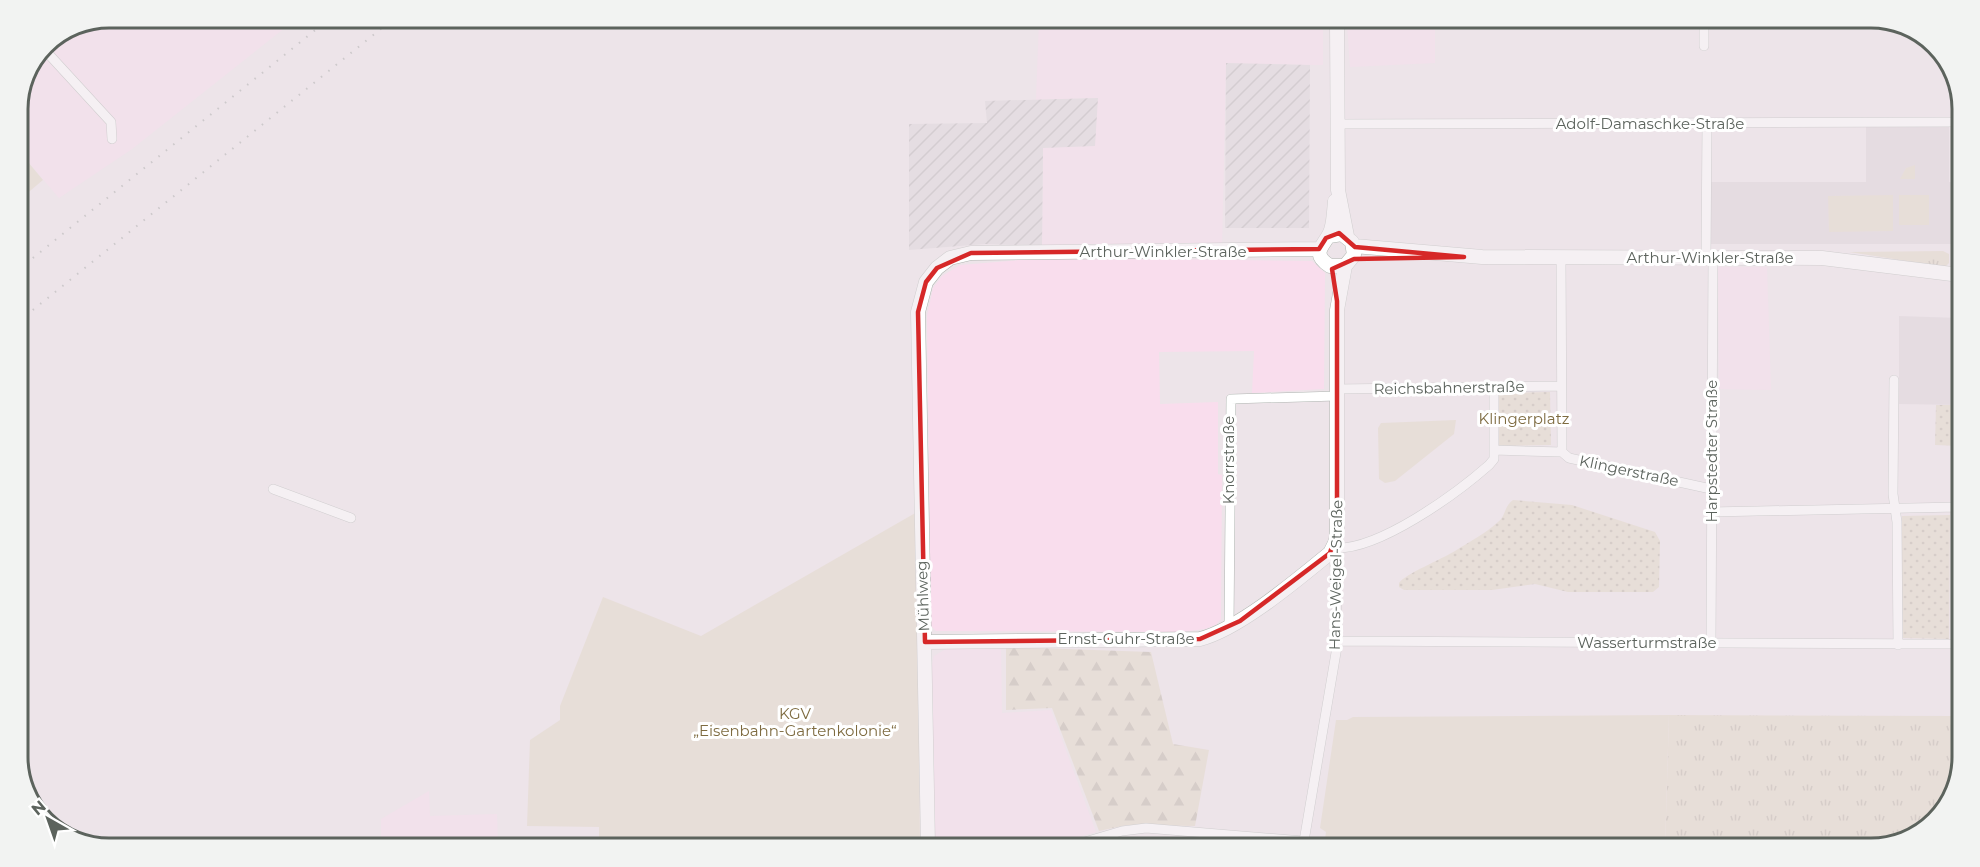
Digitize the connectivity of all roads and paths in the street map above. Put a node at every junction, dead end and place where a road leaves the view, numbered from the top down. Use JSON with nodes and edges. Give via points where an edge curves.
{"nodes":[{"id":1,"x":1337,"y":28,"type":"edge"},
{"id":2,"x":1704,"y":28,"type":"edge"},
{"id":3,"x":1704,"y":46,"type":"dead end"},
{"id":4,"x":50,"y":55,"type":"edge"},
{"id":5,"x":1951,"y":122,"type":"edge"},
{"id":6,"x":1338,"y":124,"type":"junction"},
{"id":7,"x":1707,"y":124,"type":"junction"},
{"id":8,"x":112,"y":139,"type":"dead end"},
{"id":9,"x":1338,"y":190,"type":"junction"},
{"id":10,"x":1329,"y":236,"type":"junction"},
{"id":11,"x":1320,"y":249,"type":"junction"},
{"id":12,"x":1349,"y":252,"type":"junction"},
{"id":13,"x":1561,"y":258,"type":"junction"},
{"id":14,"x":1710,"y":258,"type":"junction"},
{"id":15,"x":1328,"y":265,"type":"junction"},
{"id":16,"x":1951,"y":273,"type":"edge"},
{"id":17,"x":1337,"y":301,"type":"junction"},
{"id":18,"x":919,"y":347,"type":"joint"},
{"id":19,"x":1894,"y":380,"type":"dead end"},
{"id":20,"x":1561,"y":387,"type":"junction"},
{"id":21,"x":1494,"y":388,"type":"junction"},
{"id":22,"x":1337,"y":393,"type":"junction"},
{"id":23,"x":1494,"y":450,"type":"junction"},
{"id":24,"x":1562,"y":452,"type":"junction"},
{"id":25,"x":273,"y":489,"type":"dead end"},
{"id":26,"x":1711,"y":489,"type":"junction"},
{"id":27,"x":1952,"y":507,"type":"edge"},
{"id":28,"x":1894,"y":509,"type":"junction"},
{"id":29,"x":1711,"y":512,"type":"junction"},
{"id":30,"x":351,"y":518,"type":"dead end"},
{"id":31,"x":1334,"y":548,"type":"junction"},
{"id":32,"x":1229,"y":627,"type":"junction"},
{"id":33,"x":1338,"y":641,"type":"junction"},
{"id":34,"x":925,"y":642,"type":"junction"},
{"id":35,"x":1711,"y":643,"type":"junction"},
{"id":36,"x":1952,"y":644,"type":"edge"},
{"id":37,"x":1898,"y":645,"type":"junction"},
{"id":38,"x":928,"y":838,"type":"edge"},
{"id":39,"x":1098,"y":838,"type":"edge"},
{"id":40,"x":1244,"y":838,"type":"edge"},
{"id":41,"x":1304,"y":838,"type":"edge"}],
"edges":[{"from":1,"to":6,"type":"street","name":"Hans-Weigel-Straße"},
{"from":2,"to":3,"type":"street"},
{"from":4,"to":8,"type":"street","via":[[111,122]]},
{"from":5,"to":7,"type":"street","name":"Adolf-Damaschke-Straße"},
{"from":6,"to":7,"type":"street","name":"Adolf-Damaschke-Straße"},
{"from":6,"to":9,"type":"street","name":"Hans-Weigel-Straße"},
{"from":7,"to":14,"type":"street","name":"Harpstedter Straße"},
{"from":9,"to":10,"type":"street","name":"Hans-Weigel-Straße"},
{"from":9,"to":12,"type":"street","name":"Hans-Weigel-Straße"},
{"from":10,"to":11,"type":"street"},
{"from":10,"to":12,"type":"street","via":[[1339,233]]},
{"from":11,"to":15,"type":"street"},
{"from":11,"to":18,"type":"street","name":"Arthur-Winkler-Straße","via":[[1006,252],[950,258],[937,268],[920,296]]},
{"from":12,"to":13,"type":"street","name":"Arthur-Winkler-Straße"},
{"from":12,"to":15,"type":"street","via":[[1336,267]]},
{"from":12,"to":17,"type":"street","name":"Hans-Weigel-Straße"},
{"from":13,"to":14,"type":"street","name":"Arthur-Winkler-Straße"},
{"from":13,"to":20,"type":"street"},
{"from":14,"to":16,"type":"street","name":"Arthur-Winkler-Straße","via":[[1822,258]]},
{"from":14,"to":26,"type":"street","name":"Harpstedter Straße"},
{"from":15,"to":17,"type":"street","name":"Hans-Weigel-Straße"},
{"from":17,"to":22,"type":"street","name":"Hans-Weigel-Straße"},
{"from":18,"to":34,"type":"street","name":"Mühlweg"},
{"from":19,"to":28,"type":"street"},
{"from":20,"to":21,"type":"street","name":"Reichsbahnerstraße"},
{"from":20,"to":24,"type":"street"},
{"from":21,"to":22,"type":"street","name":"Reichsbahnerstraße"},
{"from":21,"to":23,"type":"street"},
{"from":22,"to":31,"type":"street","name":"Hans-Weigel-Straße"},
{"from":22,"to":32,"type":"street","name":"Knorrstraße","via":[[1231,399]]},
{"from":23,"to":24,"type":"street","name":"Klingerstraße"},
{"from":23,"to":31,"type":"street","via":[[1489,465],[1438,505],[1364,544]]},
{"from":24,"to":26,"type":"street","name":"Klingerstraße","via":[[1569,458]]},
{"from":25,"to":30,"type":"street"},
{"from":26,"to":29,"type":"street","name":"Harpstedter Straße"},
{"from":27,"to":28,"type":"street"},
{"from":28,"to":29,"type":"street"},
{"from":28,"to":37,"type":"street"},
{"from":29,"to":35,"type":"street","name":"Harpstedter Straße"},
{"from":31,"to":32,"type":"street","name":"Ernst-Guhr-Straße"},
{"from":31,"to":33,"type":"street","name":"Hans-Weigel-Straße"},
{"from":32,"to":34,"type":"street","name":"Ernst-Guhr-Straße","via":[[1200,639]]},
{"from":33,"to":35,"type":"street","name":"Wasserturmstraße"},
{"from":33,"to":41,"type":"street","name":"Hans-Weigel-Straße"},
{"from":34,"to":38,"type":"street","name":"Mühlweg"},
{"from":35,"to":37,"type":"street","name":"Wasserturmstraße"},
{"from":36,"to":37,"type":"street","name":"Wasserturmstraße"},
{"from":39,"to":40,"type":"street","via":[[1146,828]]}]}
